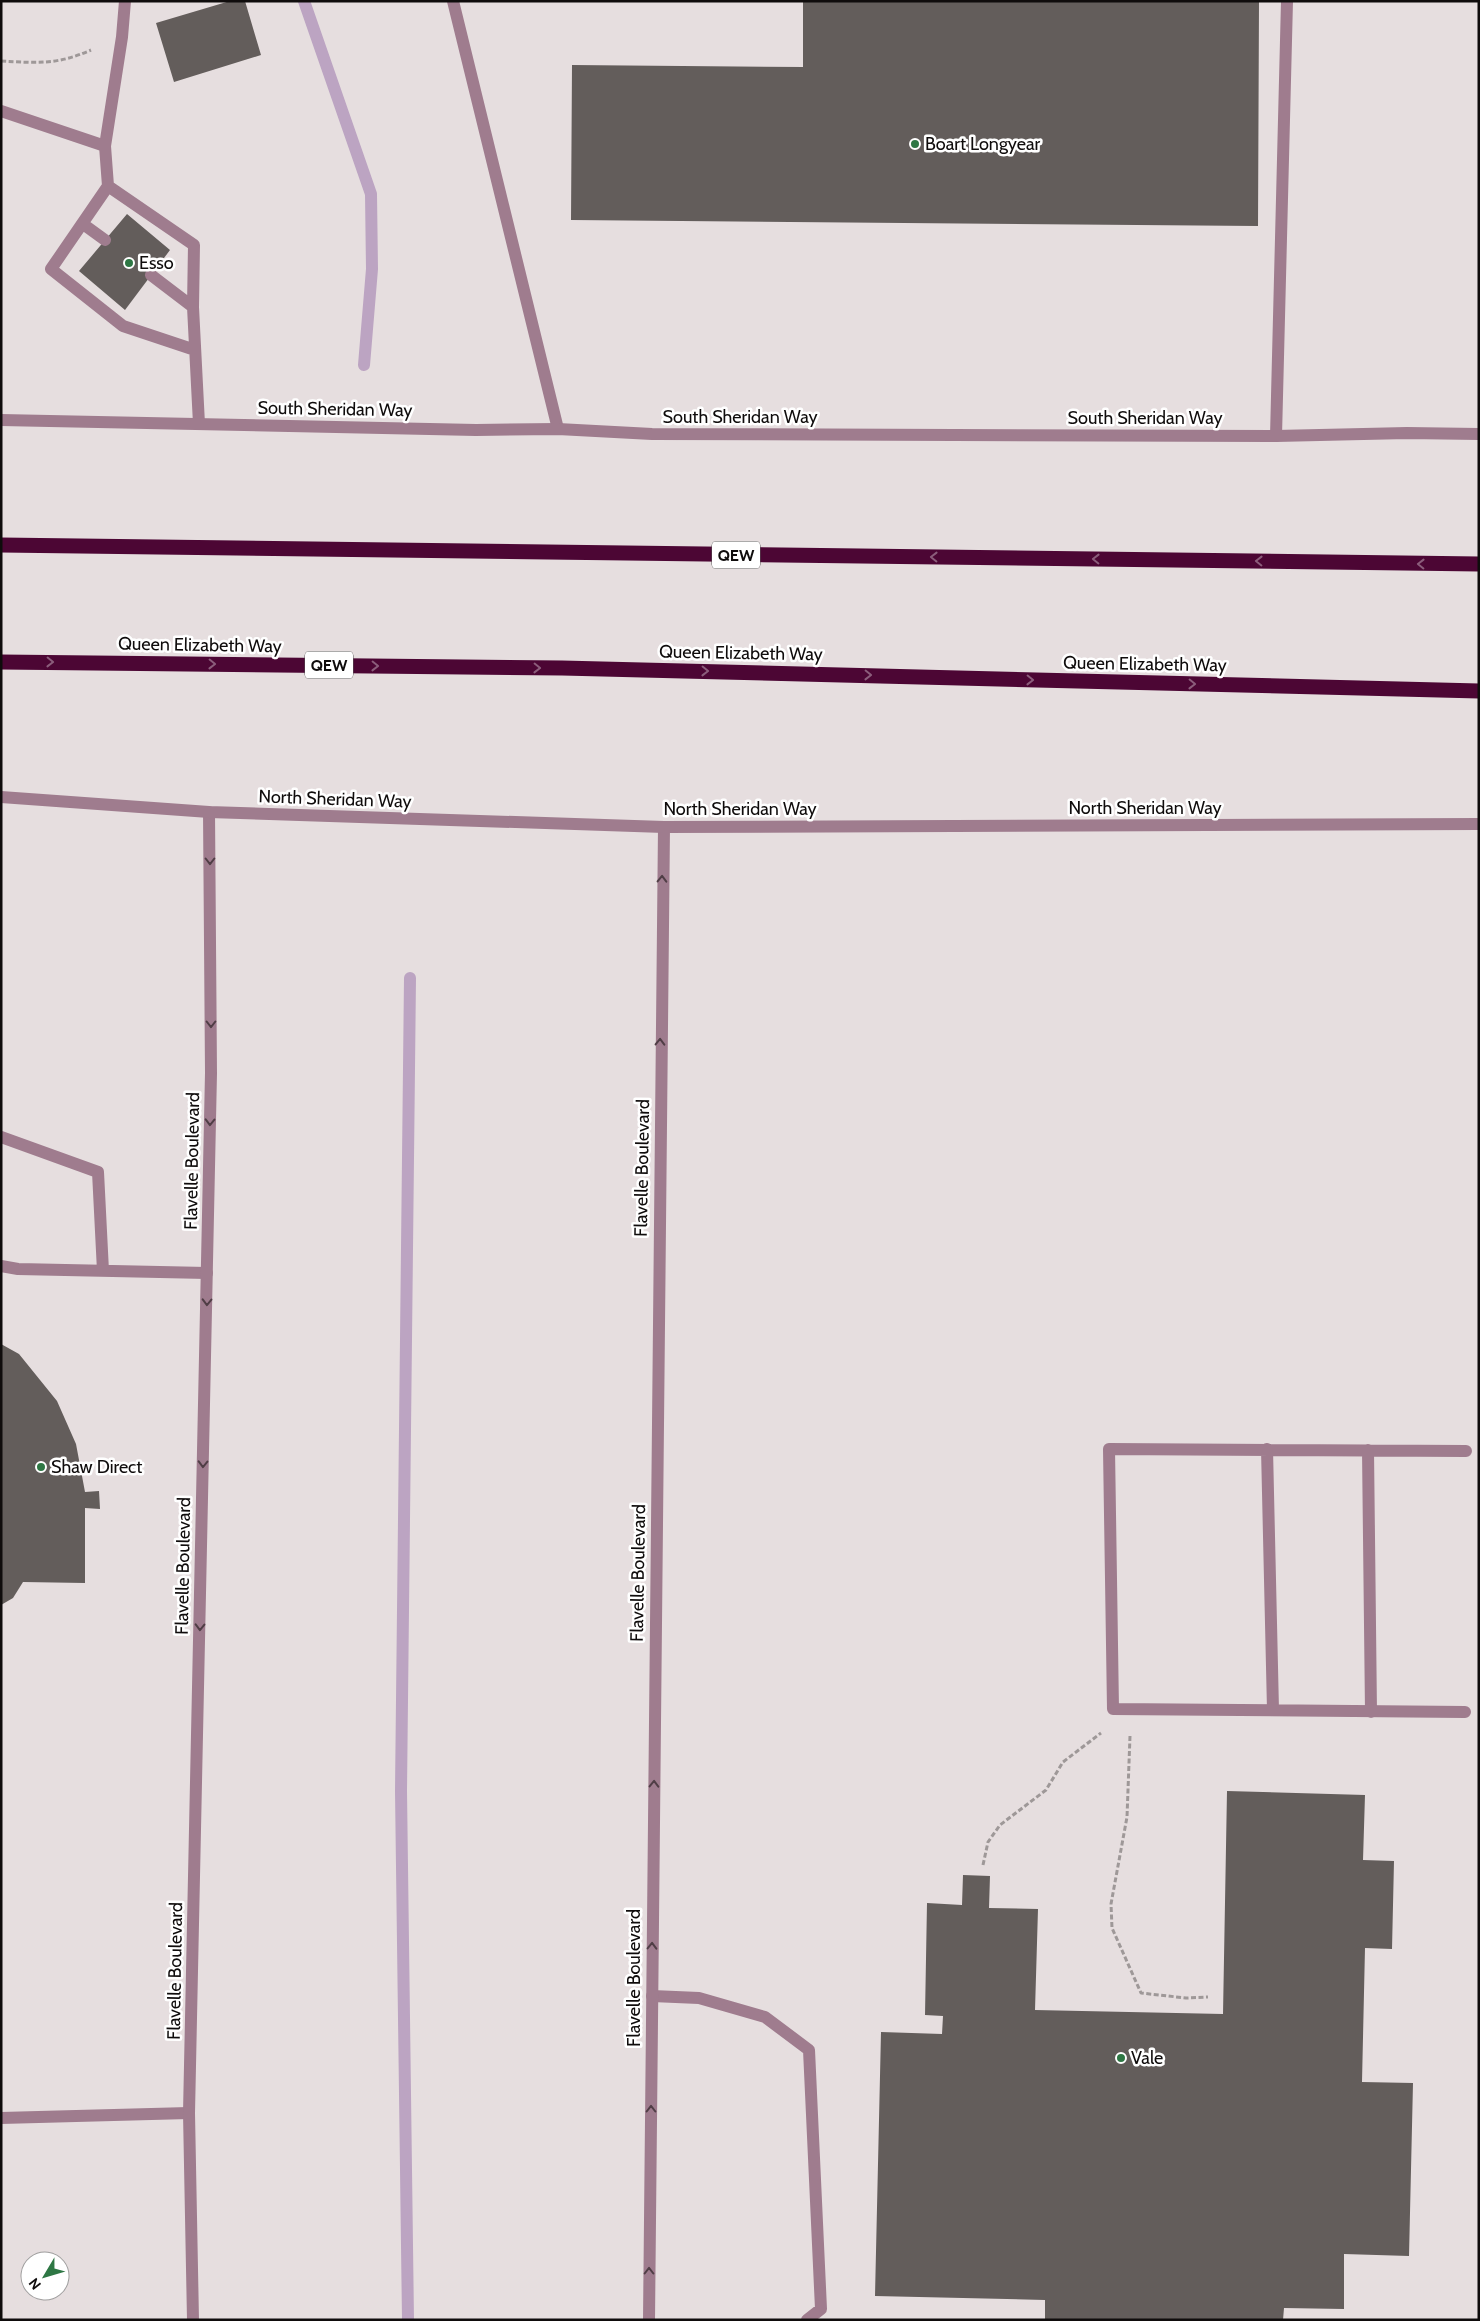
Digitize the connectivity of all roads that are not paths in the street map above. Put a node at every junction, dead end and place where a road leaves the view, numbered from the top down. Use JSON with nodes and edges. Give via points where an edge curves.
{"nodes":[{"id":1,"x":125,"y":1,"type":"edge"},
{"id":2,"x":453,"y":1,"type":"edge"},
{"id":3,"x":1287,"y":1,"type":"edge"},
{"id":4,"x":1,"y":111,"type":"edge"},
{"id":5,"x":105,"y":146,"type":"junction"},
{"id":6,"x":108,"y":186,"type":"junction"},
{"id":7,"x":83,"y":224,"type":"junction"},
{"id":8,"x":105,"y":240,"type":"dead end"},
{"id":9,"x":151,"y":275,"type":"dead end"},
{"id":10,"x":193,"y":307,"type":"junction"},
{"id":11,"x":195,"y":350,"type":"junction"},
{"id":12,"x":1,"y":420,"type":"edge"},
{"id":13,"x":199,"y":424,"type":"junction"},
{"id":14,"x":558,"y":429,"type":"junction"},
{"id":15,"x":1479,"y":434,"type":"edge"},
{"id":16,"x":1276,"y":436,"type":"junction"},
{"id":17,"x":1,"y":545,"type":"edge"},
{"id":18,"x":1479,"y":564,"type":"edge"},
{"id":19,"x":1,"y":662,"type":"edge"},
{"id":20,"x":1479,"y":691,"type":"edge"},
{"id":21,"x":1,"y":797,"type":"edge"},
{"id":22,"x":209,"y":812,"type":"junction"},
{"id":23,"x":1479,"y":824,"type":"edge"},
{"id":24,"x":664,"y":827,"type":"junction"},
{"id":25,"x":1,"y":1137,"type":"edge"},
{"id":26,"x":1,"y":1266,"type":"edge"},
{"id":27,"x":103,"y":1271,"type":"junction"},
{"id":28,"x":207,"y":1273,"type":"junction"},
{"id":29,"x":1267,"y":1449,"type":"junction"},
{"id":30,"x":1368,"y":1450,"type":"junction"},
{"id":31,"x":1466,"y":1452,"type":"dead end"},
{"id":32,"x":1273,"y":1710,"type":"junction"},
{"id":33,"x":1372,"y":1712,"type":"junction"},
{"id":34,"x":1464,"y":1712,"type":"dead end"},
{"id":35,"x":652,"y":1996,"type":"junction"},
{"id":36,"x":189,"y":2113,"type":"junction"},
{"id":37,"x":1,"y":2118,"type":"edge"},
{"id":38,"x":193,"y":2320,"type":"edge"},
{"id":39,"x":649,"y":2320,"type":"edge"},
{"id":40,"x":807,"y":2320,"type":"edge"}],
"edges":[{"from":1,"to":5,"type":"street"},
{"from":2,"to":14,"type":"street"},
{"from":3,"to":16,"type":"street"},
{"from":4,"to":5,"type":"street"},
{"from":5,"to":6,"type":"street"},
{"from":6,"to":7,"type":"street"},
{"from":6,"to":10,"type":"street","via":[[194,244]]},
{"from":7,"to":8,"type":"street"},
{"from":7,"to":11,"type":"street","via":[[51,269],[123,326]]},
{"from":9,"to":10,"type":"street"},
{"from":10,"to":11,"type":"street"},
{"from":11,"to":13,"type":"street"},
{"from":12,"to":13,"type":"street","name":"South Sheridan Way"},
{"from":13,"to":14,"type":"street","name":"South Sheridan Way"},
{"from":14,"to":16,"type":"street","name":"South Sheridan Way","via":[[652,434]]},
{"from":15,"to":16,"type":"street","name":"South Sheridan Way"},
{"from":18,"to":17,"type":"highway","number":"QEW","one_way":true},
{"from":19,"to":20,"type":"highway","name":"Queen Elizabeth Way","number":"QEW","one_way":true,"via":[[590,668]]},
{"from":21,"to":22,"type":"street","name":"North Sheridan Way"},
{"from":22,"to":24,"type":"street","name":"North Sheridan Way"},
{"from":22,"to":28,"type":"street","name":"Flavelle Boulevard","one_way":true,"via":[[211,1073]]},
{"from":23,"to":24,"type":"street","name":"North Sheridan Way"},
{"from":35,"to":24,"type":"street","name":"Flavelle Boulevard","one_way":true},
{"from":25,"to":27,"type":"street","via":[[98,1172]]},
{"from":26,"to":27,"type":"street"},
{"from":27,"to":28,"type":"street"},
{"from":28,"to":36,"type":"street","name":"Flavelle Boulevard","one_way":true},
{"from":29,"to":30,"type":"street"},
{"from":29,"to":32,"type":"street"},
{"from":29,"to":32,"type":"street","via":[[1109,1449],[1114,1709]]},
{"from":30,"to":31,"type":"street"},
{"from":30,"to":33,"type":"street"},
{"from":32,"to":33,"type":"street"},
{"from":33,"to":34,"type":"street"},
{"from":39,"to":35,"type":"street","name":"Flavelle Boulevard","one_way":true},
{"from":35,"to":40,"type":"street","via":[[699,1998],[766,2017],[809,2050],[821,2309]]},
{"from":36,"to":37,"type":"street"},
{"from":36,"to":38,"type":"street","name":"Flavelle Boulevard"}]}
